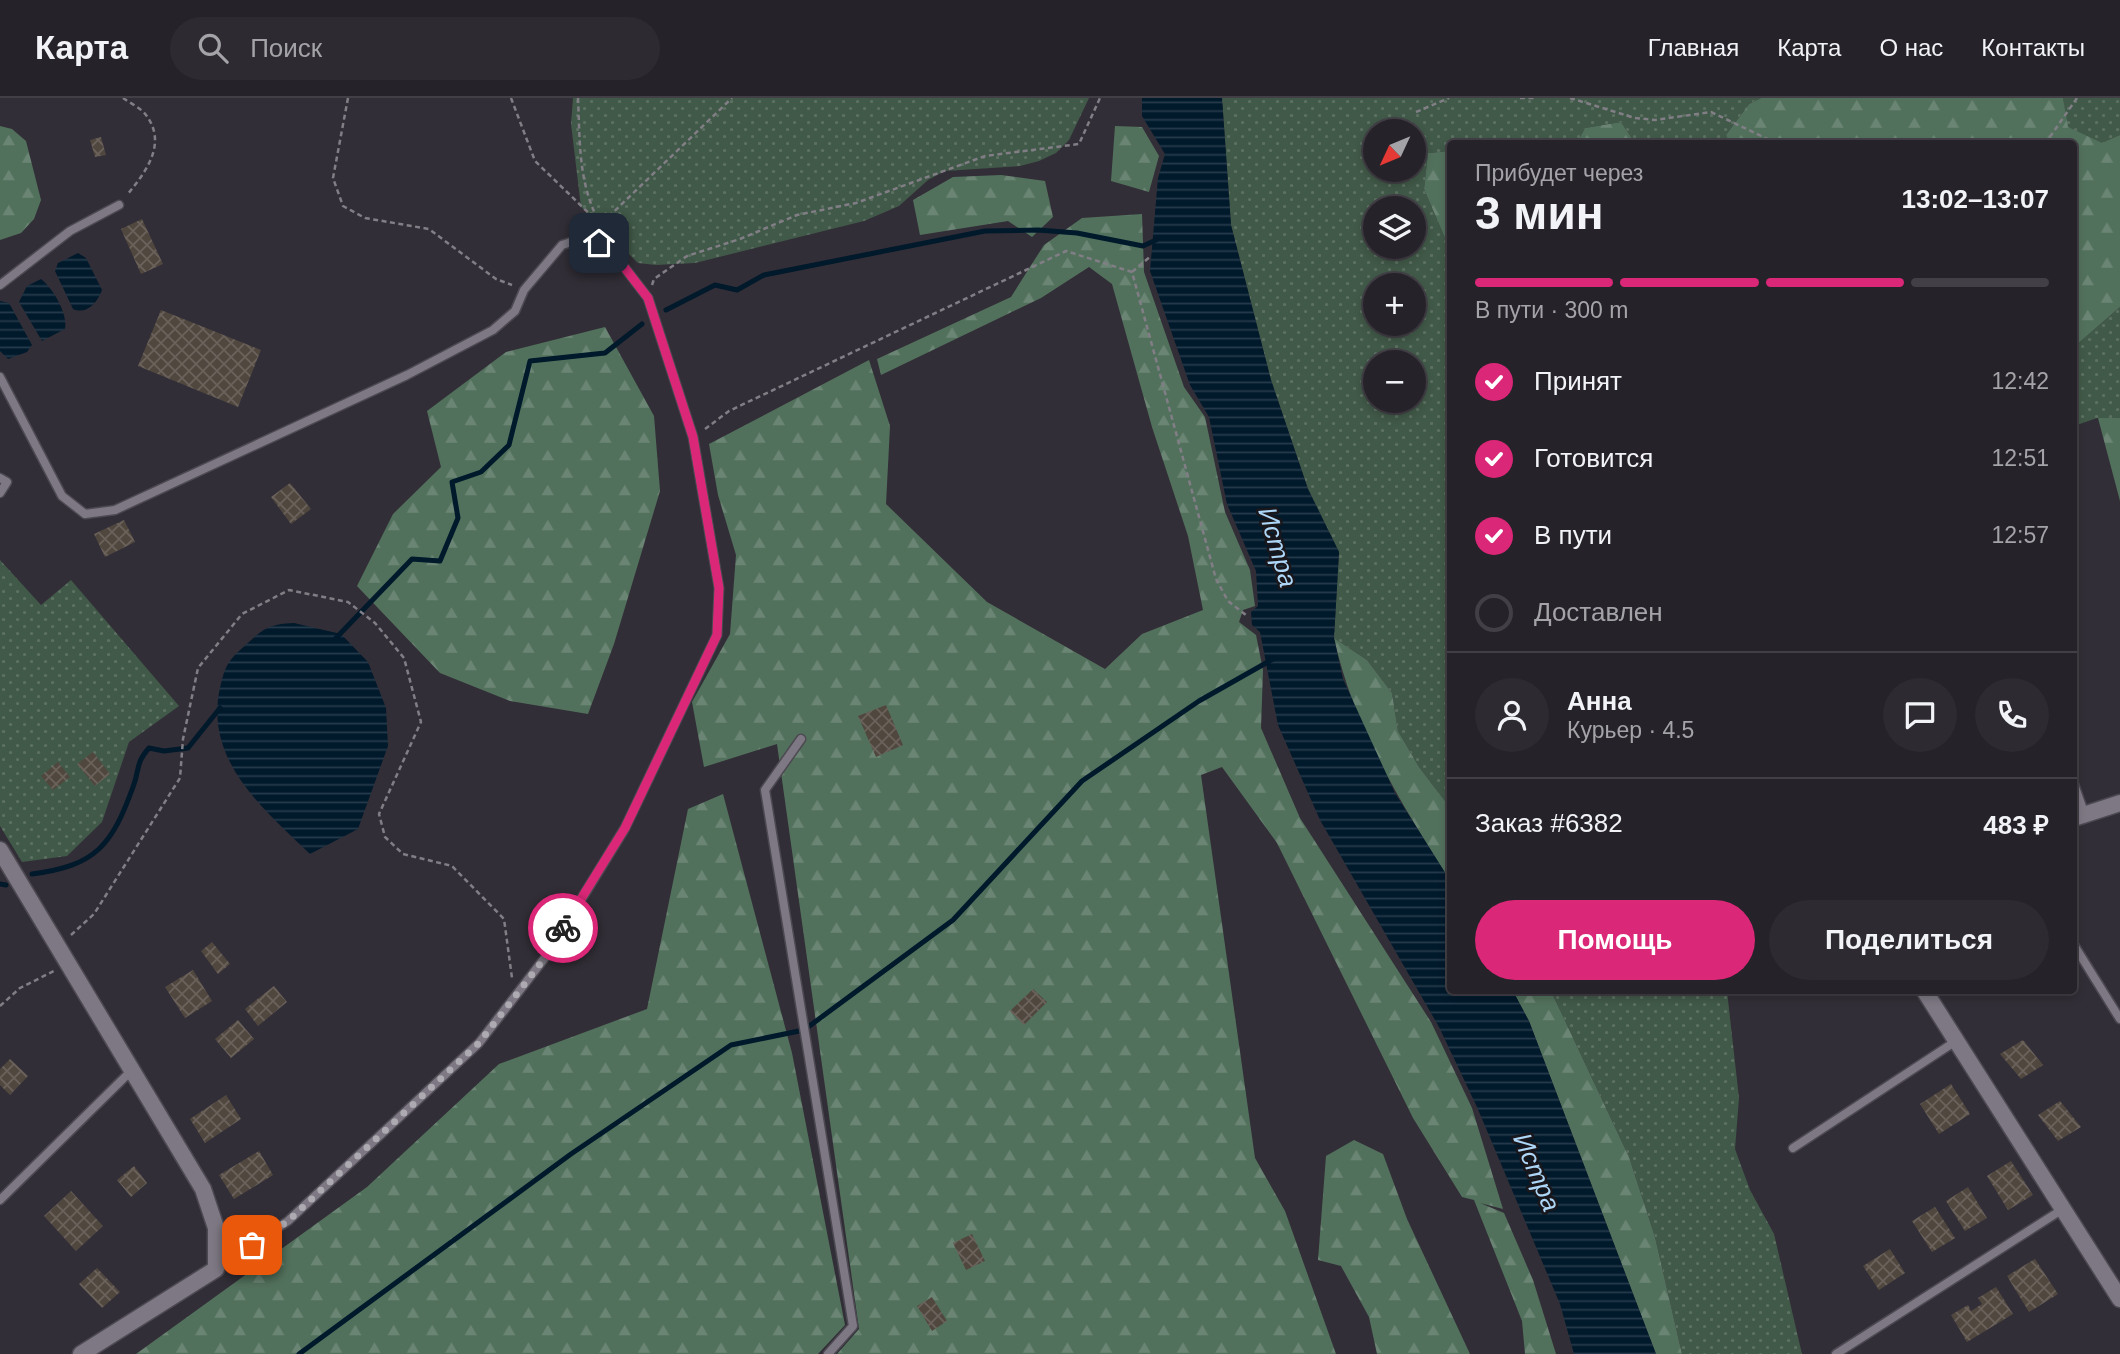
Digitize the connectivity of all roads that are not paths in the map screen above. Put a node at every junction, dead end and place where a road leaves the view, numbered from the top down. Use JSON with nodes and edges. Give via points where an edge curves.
{"nodes":[{"id":1,"x":119,"y":205,"type":"road end"},
{"id":2,"x":0,"y":285,"type":"edge"},
{"id":3,"x":0,"y":377,"type":"edge"},
{"id":4,"x":0,"y":478,"type":"edge"},
{"id":5,"x":0,"y":493,"type":"edge"},
{"id":6,"x":802,"y":739,"type":"dead end"},
{"id":7,"x":2120,"y":803,"type":"edge"},
{"id":8,"x":2079,"y":817,"type":"edge"},
{"id":9,"x":0,"y":850,"type":"edge"},
{"id":10,"x":2077,"y":950,"type":"edge"},
{"id":11,"x":1927,"y":994,"type":"edge"},
{"id":12,"x":2120,"y":1019,"type":"edge"},
{"id":13,"x":1956,"y":1041,"type":"junction"},
{"id":14,"x":132,"y":1070,"type":"junction"},
{"id":15,"x":1793,"y":1149,"type":"dead end"},
{"id":16,"x":0,"y":1200,"type":"edge"},
{"id":17,"x":2063,"y":1209,"type":"junction"},
{"id":18,"x":216,"y":1269,"type":"junction"},
{"id":19,"x":2120,"y":1299,"type":"edge"},
{"id":20,"x":81,"y":1354,"type":"edge"},
{"id":21,"x":828,"y":1354,"type":"edge"},
{"id":22,"x":1836,"y":1354,"type":"edge"}],
"edges":[{"from":1,"to":2,"type":"lane","via":[[70,231]]},
{"from":3,"to":18,"type":"lane","via":[[62,496],[85,514],[115,510],[407,375],[493,330],[515,312],[524,290],[562,245],[583,238],[599,243],[618,259],[648,298],[693,437],[719,588],[717,635],[625,828],[547,955],[479,1043],[288,1221]]},
{"from":4,"to":5,"type":"lane","via":[[7,482]]},
{"from":6,"to":21,"type":"lane","via":[[765,790],[853,1326]]},
{"from":7,"to":8,"type":"street"},
{"from":9,"to":14,"type":"street"},
{"from":10,"to":12,"type":"lane"},
{"from":11,"to":13,"type":"street"},
{"from":13,"to":15,"type":"lane"},
{"from":13,"to":17,"type":"street"},
{"from":14,"to":16,"type":"lane"},
{"from":14,"to":18,"type":"street","via":[[203,1189],[215,1228]]},
{"from":17,"to":19,"type":"street"},
{"from":17,"to":22,"type":"lane"},
{"from":18,"to":20,"type":"street"}]}
